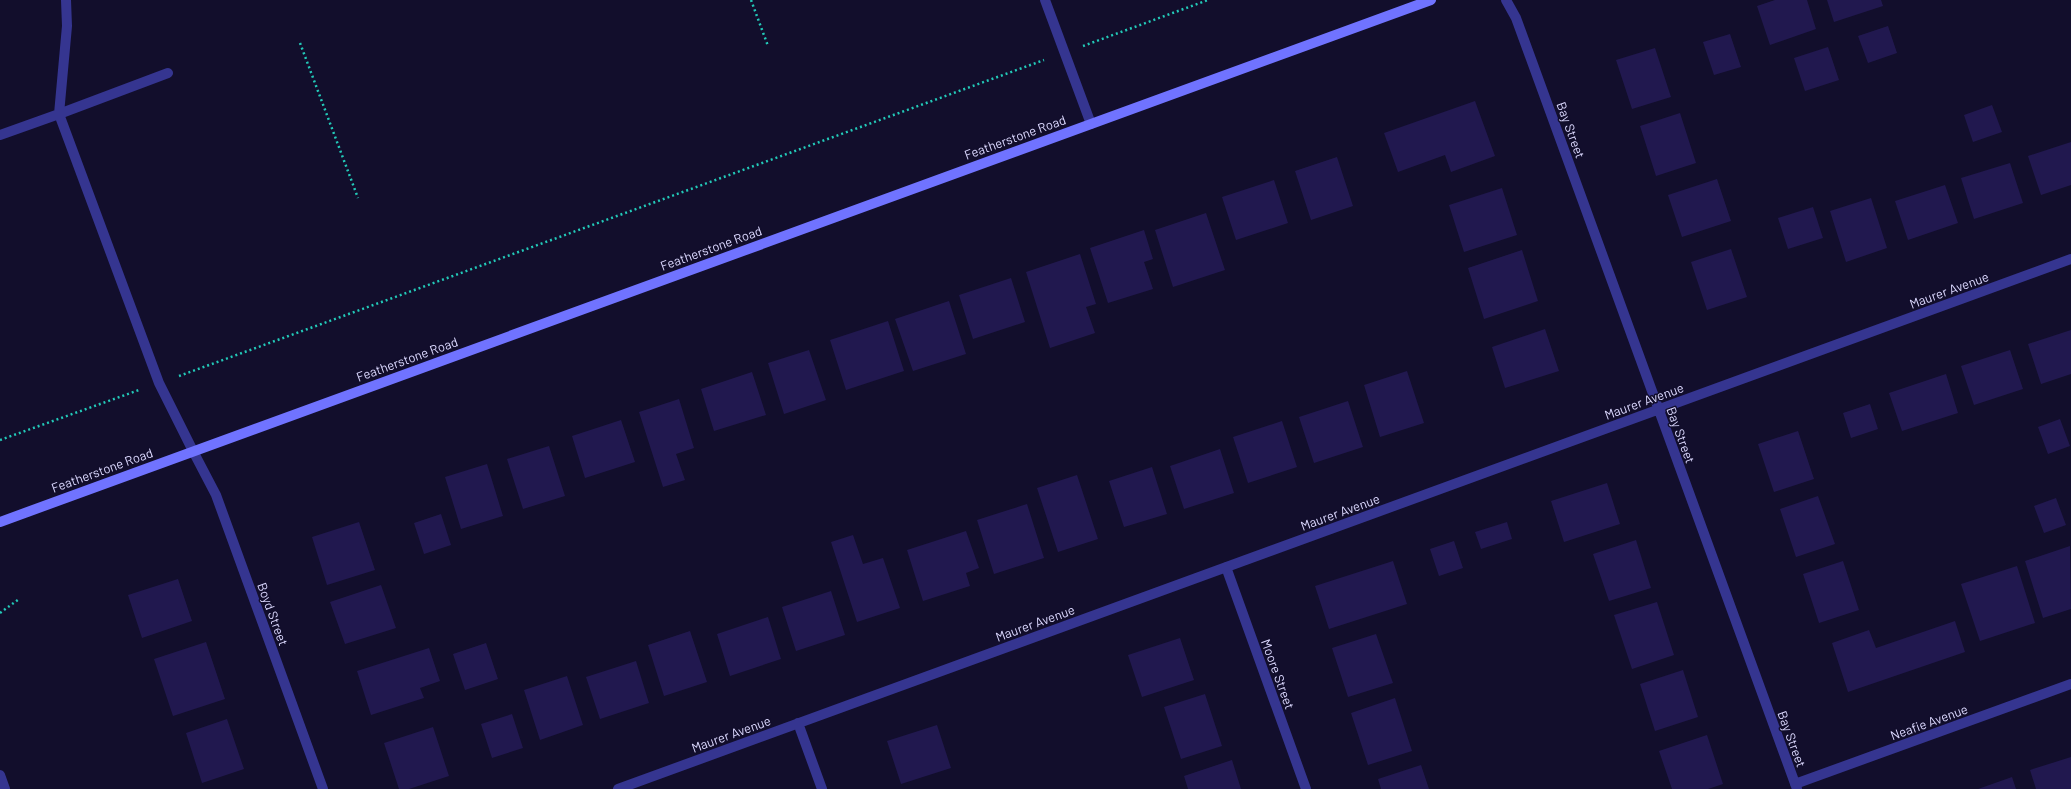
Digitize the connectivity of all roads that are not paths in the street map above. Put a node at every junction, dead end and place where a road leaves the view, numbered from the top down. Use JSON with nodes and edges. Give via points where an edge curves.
{"nodes":[{"id":1,"x":66,"y":0,"type":"edge"},
{"id":2,"x":1045,"y":0,"type":"edge"},
{"id":3,"x":1431,"y":0,"type":"edge"},
{"id":4,"x":1506,"y":0,"type":"edge"},
{"id":5,"x":168,"y":73,"type":"dead end"},
{"id":6,"x":59,"y":114,"type":"junction"},
{"id":7,"x":1091,"y":124,"type":"junction"},
{"id":8,"x":0,"y":135,"type":"edge"},
{"id":9,"x":2071,"y":259,"type":"edge"},
{"id":10,"x":1659,"y":410,"type":"junction"},
{"id":11,"x":194,"y":450,"type":"junction"},
{"id":12,"x":0,"y":522,"type":"edge"},
{"id":13,"x":1226,"y":567,"type":"junction"},
{"id":14,"x":2071,"y":684,"type":"edge"},
{"id":15,"x":798,"y":723,"type":"junction"},
{"id":16,"x":0,"y":776,"type":"edge"},
{"id":17,"x":1796,"y":787,"type":"edge"},
{"id":18,"x":5,"y":789,"type":"edge"},
{"id":19,"x":323,"y":789,"type":"edge"},
{"id":20,"x":618,"y":789,"type":"edge"},
{"id":21,"x":822,"y":789,"type":"edge"},
{"id":22,"x":1306,"y":789,"type":"edge"}],
"edges":[{"from":1,"to":6,"type":"street","via":[[67,26]]},
{"from":2,"to":7,"type":"street"},
{"from":3,"to":7,"type":"street","name":"Featherstone Road"},
{"from":4,"to":10,"type":"street","name":"Bay Street","via":[[1516,18]]},
{"from":5,"to":6,"type":"street"},
{"from":6,"to":8,"type":"street"},
{"from":6,"to":11,"type":"street","name":"Boyd Street","via":[[159,383]]},
{"from":7,"to":11,"type":"street","name":"Featherstone Road"},
{"from":9,"to":10,"type":"street","name":"Maurer Avenue"},
{"from":10,"to":13,"type":"street","name":"Maurer Avenue"},
{"from":10,"to":17,"type":"street","name":"Bay Street"},
{"from":11,"to":12,"type":"street","name":"Featherstone Road"},
{"from":11,"to":19,"type":"street","name":"Boyd Street","via":[[216,495]]},
{"from":13,"to":15,"type":"street","name":"Maurer Avenue"},
{"from":13,"to":22,"type":"street","name":"Moore Street"},
{"from":14,"to":17,"type":"street","name":"Neafie Avenue"},
{"from":15,"to":20,"type":"street","name":"Maurer Avenue"},
{"from":15,"to":21,"type":"street"},
{"from":16,"to":18,"type":"street"}]}
